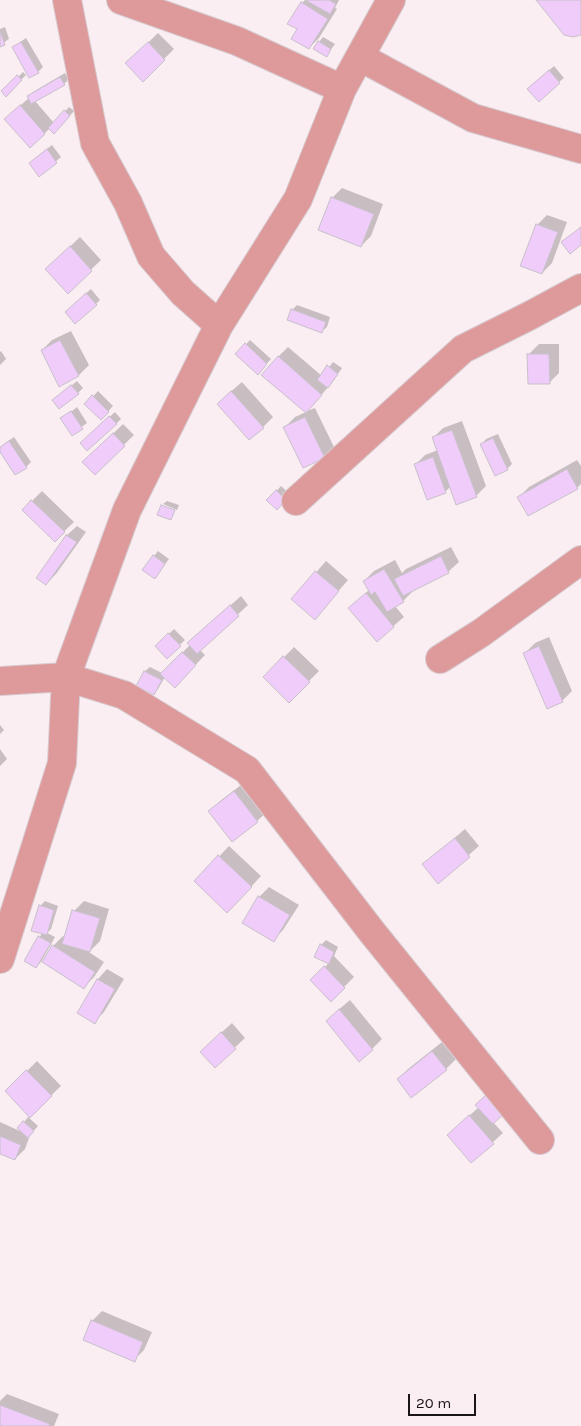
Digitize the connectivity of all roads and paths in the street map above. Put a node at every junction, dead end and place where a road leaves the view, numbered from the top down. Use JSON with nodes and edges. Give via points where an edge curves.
{"nodes":[{"id":1,"x":67,"y":0,"type":"edge"},
{"id":2,"x":121,"y":0,"type":"edge"},
{"id":3,"x":391,"y":0,"type":"edge"},
{"id":4,"x":360,"y":57,"type":"junction"},
{"id":5,"x":342,"y":90,"type":"junction"},
{"id":6,"x":581,"y":149,"type":"edge"},
{"id":7,"x":581,"y":288,"type":"edge"},
{"id":8,"x":218,"y":325,"type":"junction"},
{"id":9,"x":296,"y":500,"type":"dead end"},
{"id":10,"x":581,"y":560,"type":"edge"},
{"id":11,"x":440,"y":659,"type":"dead end"},
{"id":12,"x":66,"y":677,"type":"junction"},
{"id":13,"x":0,"y":681,"type":"edge"},
{"id":14,"x":0,"y":959,"type":"edge"},
{"id":15,"x":540,"y":1140,"type":"dead end"}],
"edges":[{"from":1,"to":8,"type":"street","via":[[95,143],[128,203],[151,256],[183,294]]},
{"from":2,"to":5,"type":"street","via":[[237,41]]},
{"from":3,"to":4,"type":"street"},
{"from":4,"to":5,"type":"street"},
{"from":4,"to":6,"type":"street","via":[[473,118]]},
{"from":5,"to":8,"type":"street","via":[[298,199]]},
{"from":7,"to":9,"type":"street","via":[[463,349]]},
{"from":8,"to":12,"type":"street","via":[[128,510]]},
{"from":10,"to":11,"type":"street"},
{"from":12,"to":13,"type":"street"},
{"from":12,"to":14,"type":"street","via":[[62,764]]},
{"from":12,"to":15,"type":"street","via":[[124,695],[247,770],[372,932]]}]}
